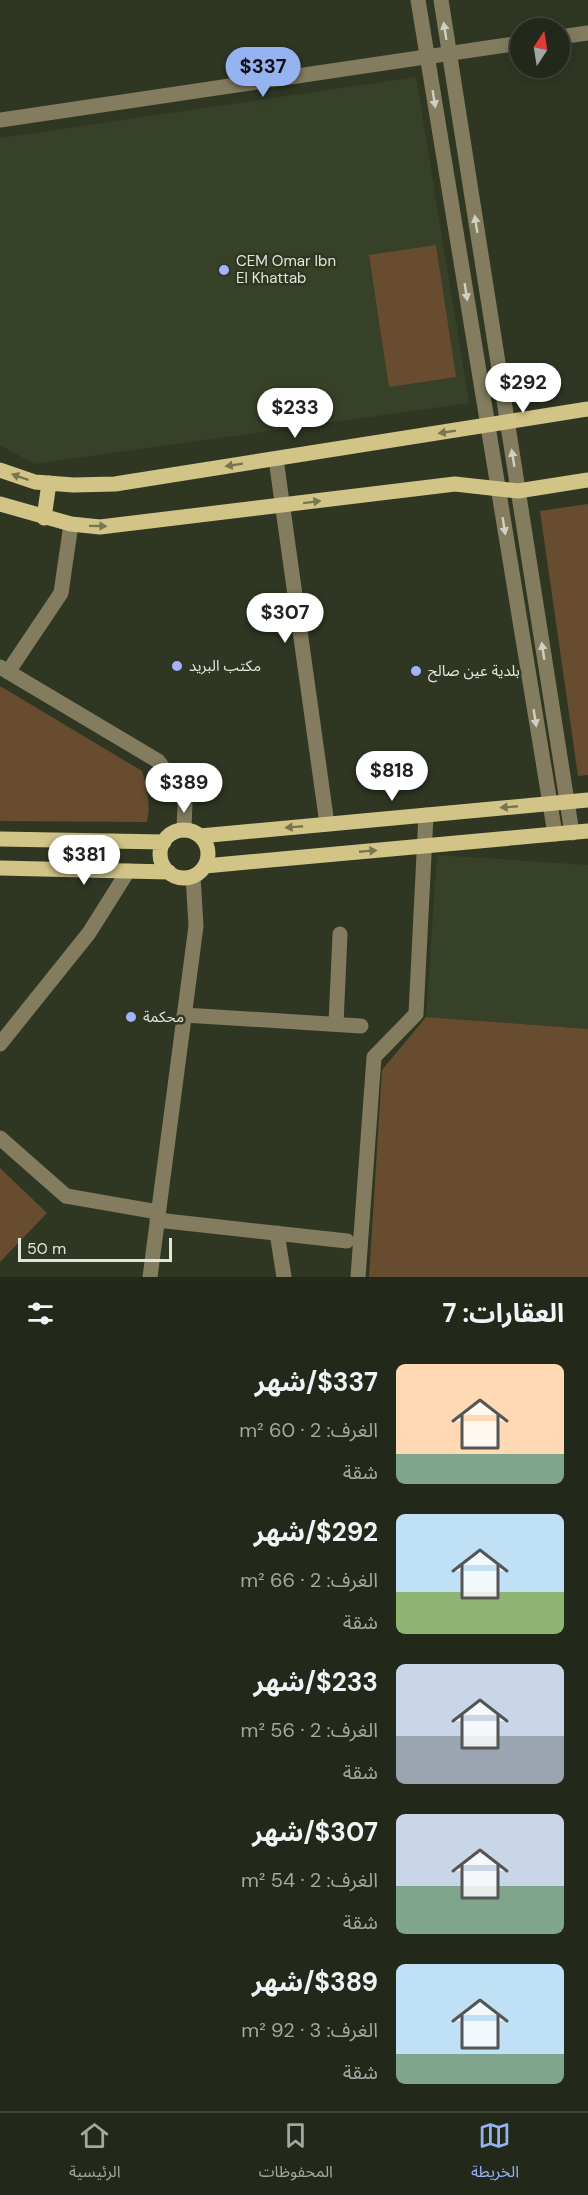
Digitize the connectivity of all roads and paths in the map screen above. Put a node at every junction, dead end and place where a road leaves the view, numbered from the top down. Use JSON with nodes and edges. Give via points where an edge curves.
{"nodes":[{"id":1,"x":418,"y":0,"type":"edge"},
{"id":2,"x":441,"y":0,"type":"edge"},
{"id":3,"x":588,"y":33,"type":"edge"},
{"id":4,"x":570,"y":36,"type":"edge"},
{"id":5,"x":510,"y":45,"type":"edge"},
{"id":6,"x":449,"y":54,"type":"junction"},
{"id":7,"x":427,"y":57,"type":"junction"},
{"id":8,"x":0,"y":120,"type":"edge"},
{"id":9,"x":588,"y":409,"type":"edge"},
{"id":10,"x":507,"y":422,"type":"junction"},
{"id":11,"x":488,"y":425,"type":"junction"},
{"id":12,"x":276,"y":459,"type":"junction"},
{"id":13,"x":0,"y":470,"type":"edge"},
{"id":14,"x":588,"y":480,"type":"edge"},
{"id":15,"x":49,"y":483,"type":"junction"},
{"id":16,"x":498,"y":489,"type":"junction"},
{"id":17,"x":518,"y":491,"type":"junction"},
{"id":18,"x":0,"y":504,"type":"edge"},
{"id":19,"x":282,"y":505,"type":"junction"},
{"id":20,"x":44,"y":518,"type":"junction"},
{"id":21,"x":71,"y":524,"type":"junction"},
{"id":22,"x":4,"y":670,"type":"edge"},
{"id":23,"x":588,"y":800,"type":"edge"},
{"id":24,"x":567,"y":802,"type":"junction"},
{"id":25,"x":549,"y":803,"type":"junction"},
{"id":26,"x":426,"y":815,"type":"junction"},
{"id":27,"x":327,"y":824,"type":"junction"},
{"id":28,"x":184,"y":830,"type":"junction"},
{"id":29,"x":580,"y":832,"type":"edge"},
{"id":30,"x":555,"y":834,"type":"junction"},
{"id":31,"x":200,"y":836,"type":"junction"},
{"id":32,"x":0,"y":839,"type":"edge"},
{"id":33,"x":164,"y":842,"type":"junction"},
{"id":34,"x":424,"y":846,"type":"junction"},
{"id":35,"x":205,"y":866,"type":"junction"},
{"id":36,"x":0,"y":868,"type":"edge"},
{"id":37,"x":128,"y":871,"type":"junction"},
{"id":38,"x":169,"y":872,"type":"junction"},
{"id":39,"x":193,"y":876,"type":"junction"},
{"id":40,"x":340,"y":934,"type":"dead end"},
{"id":41,"x":184,"y":1015,"type":"junction"},
{"id":42,"x":336,"y":1024,"type":"junction"},
{"id":43,"x":362,"y":1026,"type":"dead end"},
{"id":44,"x":0,"y":1044,"type":"edge"},
{"id":45,"x":0,"y":1138,"type":"edge"},
{"id":46,"x":158,"y":1216,"type":"junction"},
{"id":47,"x":277,"y":1233,"type":"junction"},
{"id":48,"x":347,"y":1241,"type":"dead end"},
{"id":49,"x":150,"y":1277,"type":"edge"},
{"id":50,"x":284,"y":1277,"type":"edge"},
{"id":51,"x":358,"y":1277,"type":"edge"}],
"edges":[{"from":1,"to":7,"type":"street"},
{"from":6,"to":2,"type":"street","one_way":true},
{"from":3,"to":4,"type":"street"},
{"from":5,"to":6,"type":"street"},
{"from":6,"to":7,"type":"street"},
{"from":10,"to":6,"type":"street","one_way":true},
{"from":7,"to":8,"type":"street"},
{"from":7,"to":11,"type":"street","one_way":true},
{"from":9,"to":10,"type":"main road"},
{"from":10,"to":11,"type":"main road"},
{"from":17,"to":10,"type":"street","one_way":true},
{"from":11,"to":12,"type":"main road","one_way":true},
{"from":11,"to":16,"type":"street"},
{"from":12,"to":15,"type":"main road","one_way":true,"via":[[115,484]]},
{"from":12,"to":19,"type":"street"},
{"from":15,"to":13,"type":"main road","one_way":true},
{"from":14,"to":17,"type":"main road"},
{"from":15,"to":20,"type":"main road"},
{"from":16,"to":17,"type":"main road"},
{"from":19,"to":16,"type":"main road","one_way":true,"via":[[455,484]]},
{"from":16,"to":25,"type":"street","one_way":true},
{"from":24,"to":17,"type":"street","one_way":true},
{"from":18,"to":20,"type":"main road"},
{"from":21,"to":19,"type":"main road","one_way":true,"via":[[100,527]]},
{"from":19,"to":27,"type":"street"},
{"from":20,"to":21,"type":"main road"},
{"from":21,"to":22,"type":"street","via":[[61,593]]},
{"from":22,"to":28,"type":"street","via":[[158,761],[185,802]]},
{"from":23,"to":24,"type":"main road"},
{"from":24,"to":25,"type":"main road"},
{"from":24,"to":29,"type":"street"},
{"from":25,"to":26,"type":"main road","one_way":true},
{"from":25,"to":30,"type":"street"},
{"from":26,"to":27,"type":"main road"},
{"from":26,"to":34,"type":"street"},
{"from":27,"to":31,"type":"main road","one_way":true},
{"from":28,"to":31,"type":"main road"},
{"from":28,"to":33,"type":"main road"},
{"from":29,"to":30,"type":"main road"},
{"from":30,"to":34,"type":"main road"},
{"from":31,"to":35,"type":"main road","via":[[208,850]]},
{"from":32,"to":33,"type":"main road"},
{"from":33,"to":38,"type":"main road","via":[[161,858]]},
{"from":35,"to":34,"type":"main road","one_way":true},
{"from":34,"to":51,"type":"street","via":[[416,1014],[374,1057]]},
{"from":35,"to":39,"type":"main road"},
{"from":36,"to":37,"type":"main road"},
{"from":37,"to":38,"type":"main road"},
{"from":37,"to":44,"type":"street","via":[[89,933]]},
{"from":38,"to":39,"type":"main road","via":[[184,878]]},
{"from":39,"to":41,"type":"street","via":[[196,926]]},
{"from":40,"to":42,"type":"street"},
{"from":41,"to":42,"type":"street"},
{"from":41,"to":46,"type":"street"},
{"from":42,"to":43,"type":"street"},
{"from":45,"to":46,"type":"street","via":[[66,1196]]},
{"from":46,"to":47,"type":"street"},
{"from":46,"to":49,"type":"street"},
{"from":47,"to":48,"type":"street"},
{"from":47,"to":50,"type":"street"}]}
